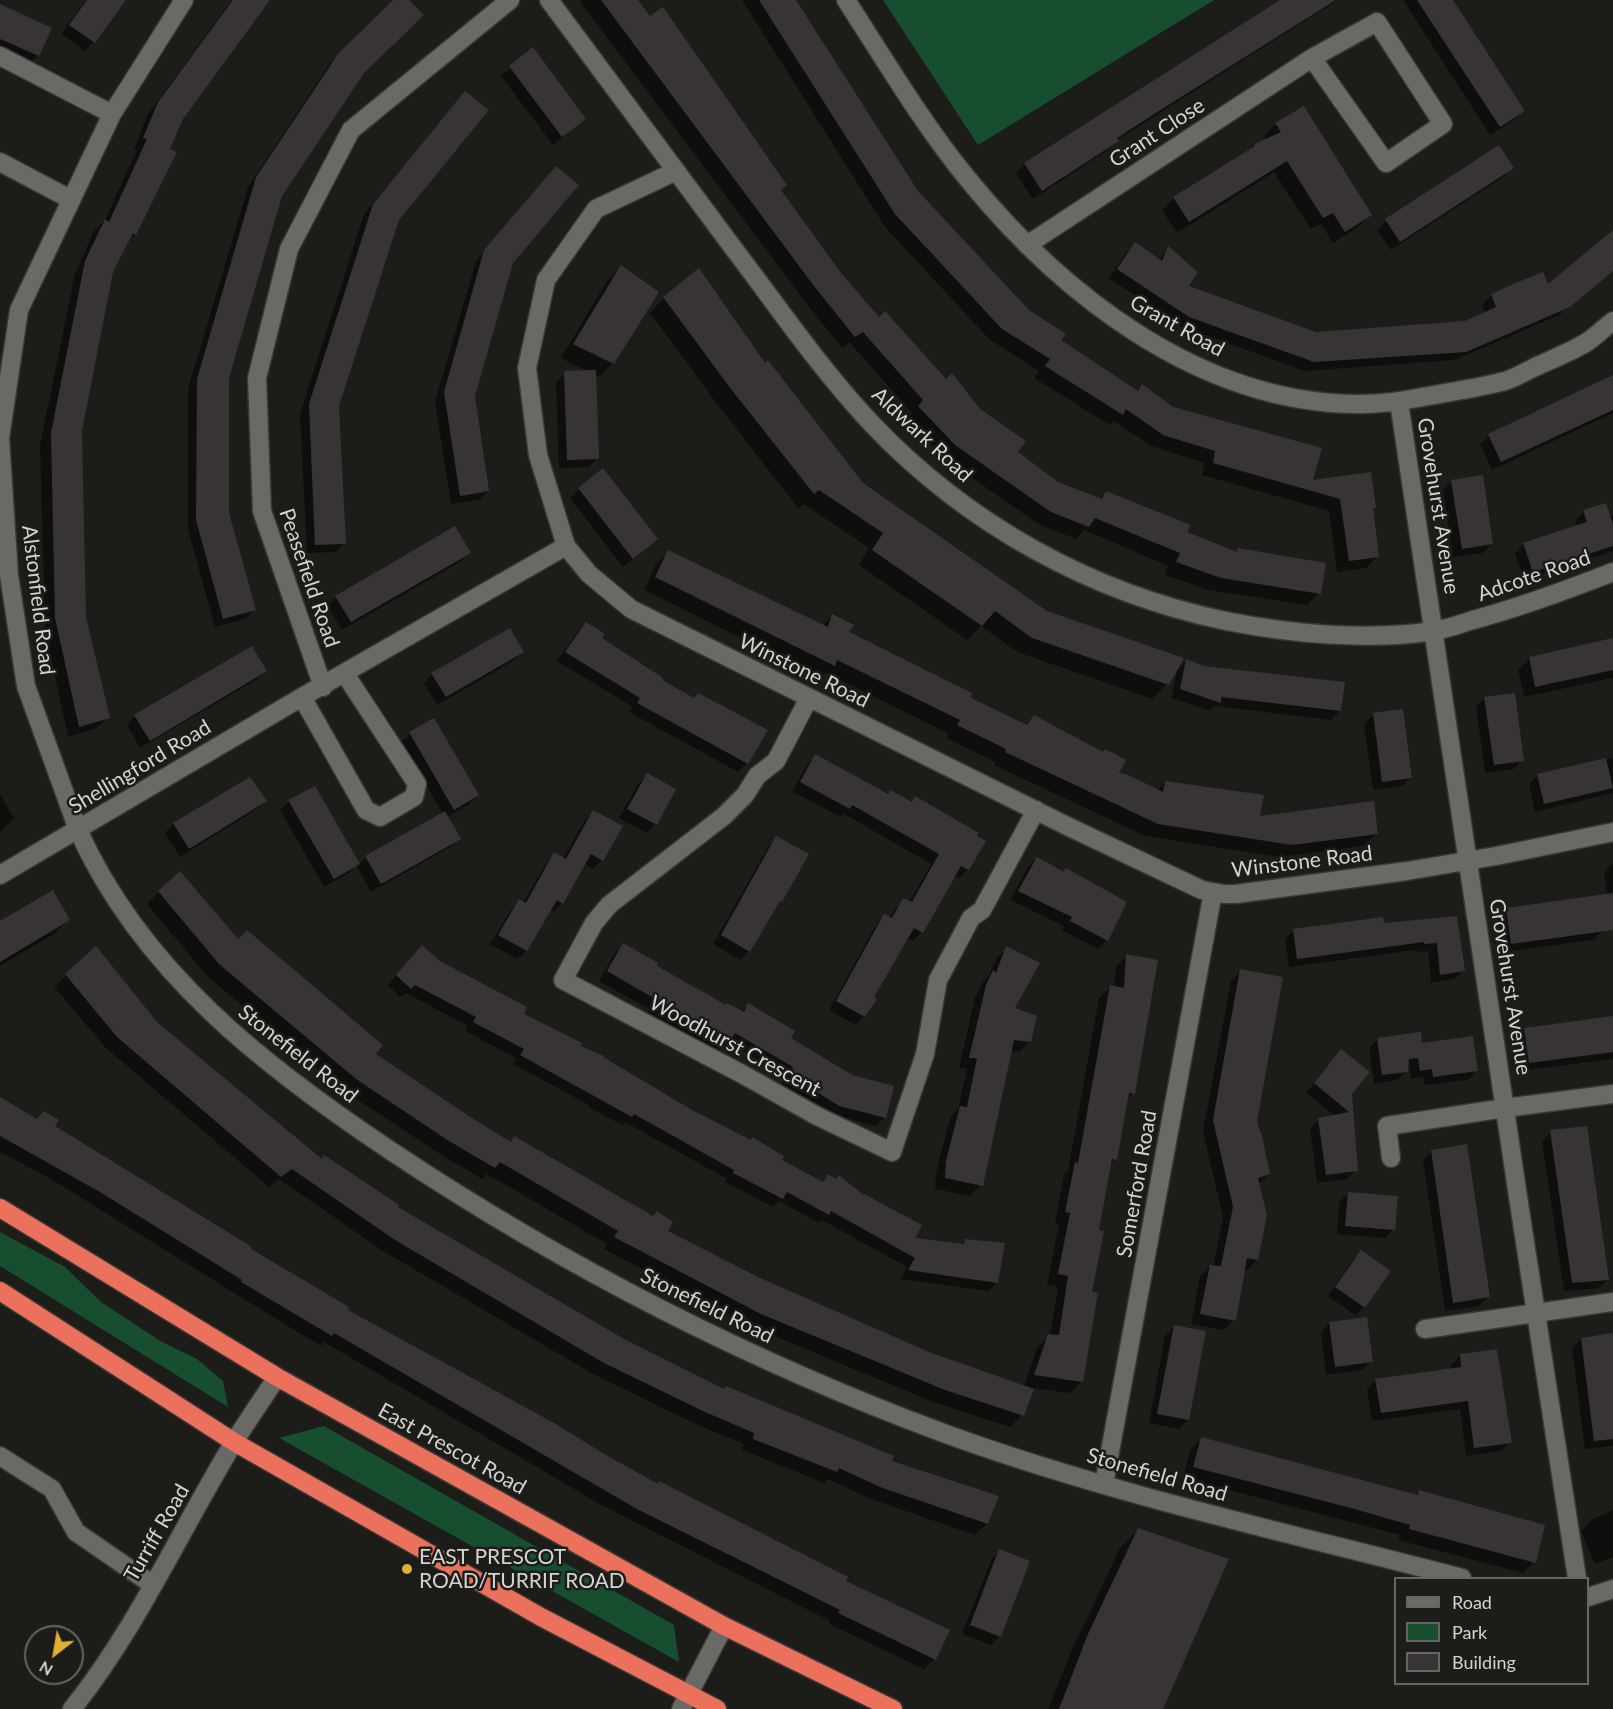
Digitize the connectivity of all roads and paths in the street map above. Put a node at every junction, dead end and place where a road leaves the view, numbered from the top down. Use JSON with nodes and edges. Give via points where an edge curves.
{"nodes":[{"id":1,"x":184,"y":0,"type":"edge"},
{"id":2,"x":510,"y":0,"type":"edge"},
{"id":3,"x":549,"y":0,"type":"edge"},
{"id":4,"x":846,"y":0,"type":"edge"},
{"id":5,"x":0,"y":56,"type":"edge"},
{"id":6,"x":1312,"y":58,"type":"junction"},
{"id":7,"x":111,"y":114,"type":"junction"},
{"id":8,"x":0,"y":162,"type":"edge"},
{"id":9,"x":676,"y":171,"type":"junction"},
{"id":10,"x":70,"y":200,"type":"junction"},
{"id":11,"x":1027,"y":245,"type":"junction"},
{"id":12,"x":1613,"y":321,"type":"edge"},
{"id":13,"x":1399,"y":402,"type":"junction"},
{"id":14,"x":566,"y":546,"type":"junction"},
{"id":15,"x":1613,"y":572,"type":"edge"},
{"id":16,"x":1434,"y":631,"type":"junction"},
{"id":17,"x":345,"y":674,"type":"junction"},
{"id":18,"x":322,"y":687,"type":"junction"},
{"id":19,"x":302,"y":697,"type":"junction"},
{"id":20,"x":809,"y":698,"type":"junction"},
{"id":21,"x":1036,"y":810,"type":"junction"},
{"id":22,"x":78,"y":830,"type":"junction"},
{"id":23,"x":1613,"y":832,"type":"edge"},
{"id":24,"x":1468,"y":861,"type":"junction"},
{"id":25,"x":0,"y":875,"type":"edge"},
{"id":26,"x":1213,"y":892,"type":"junction"},
{"id":27,"x":1613,"y":1094,"type":"edge"},
{"id":28,"x":1505,"y":1108,"type":"junction"},
{"id":29,"x":1391,"y":1158,"type":"dead end"},
{"id":30,"x":0,"y":1208,"type":"edge"},
{"id":31,"x":0,"y":1291,"type":"edge"},
{"id":32,"x":1613,"y":1302,"type":"edge"},
{"id":33,"x":1536,"y":1314,"type":"junction"},
{"id":34,"x":1425,"y":1329,"type":"dead end"},
{"id":35,"x":277,"y":1377,"type":"junction"},
{"id":36,"x":234,"y":1442,"type":"junction"},
{"id":37,"x":0,"y":1456,"type":"edge"},
{"id":38,"x":1104,"y":1485,"type":"junction"},
{"id":39,"x":1458,"y":1577,"type":"edge"},
{"id":40,"x":1577,"y":1577,"type":"edge"},
{"id":41,"x":153,"y":1585,"type":"junction"},
{"id":42,"x":724,"y":1626,"type":"junction"},
{"id":43,"x":685,"y":1701,"type":"edge"},
{"id":44,"x":72,"y":1709,"type":"edge"},
{"id":45,"x":717,"y":1709,"type":"edge"},
{"id":46,"x":893,"y":1709,"type":"edge"}],
"edges":[{"from":1,"to":7,"type":"street","name":"Alstonfield Road"},
{"from":2,"to":18,"type":"street","name":"Peasefield Road","via":[[351,130],[289,249],[257,378],[262,511]]},
{"from":3,"to":9,"type":"street","name":"Aldwark Road"},
{"from":4,"to":11,"type":"street","name":"Grant Road","via":[[940,142]]},
{"from":5,"to":7,"type":"street"},
{"from":6,"to":6,"type":"street","name":"Grant Close","via":[[1377,22],[1443,124],[1386,163]]},
{"from":6,"to":11,"type":"street","name":"Grant Close"},
{"from":7,"to":10,"type":"street","name":"Alstonfield Road"},
{"from":8,"to":10,"type":"street"},
{"from":9,"to":14,"type":"street","name":"Winstone Road","via":[[596,209],[546,280],[527,368],[538,455]]},
{"from":9,"to":16,"type":"street","name":"Aldwark Road","via":[[810,352],[872,424],[940,487],[1020,541],[1120,591],[1208,617],[1252,626],[1338,634]]},
{"from":10,"to":22,"type":"street","name":"Alstonfield Road","via":[[19,309],[0,438],[9,575],[26,686]]},
{"from":11,"to":13,"type":"street","name":"Grant Road","via":[[1110,315],[1213,373],[1280,395],[1314,401]]},
{"from":12,"to":13,"type":"street","name":"Grant Road","via":[[1586,342],[1507,381]]},
{"from":13,"to":16,"type":"street","name":"Grovehurst Avenue"},
{"from":14,"to":17,"type":"street","name":"Shellingford Road"},
{"from":14,"to":20,"type":"street","name":"Winstone Road","via":[[589,574],[631,609]]},
{"from":15,"to":16,"type":"street","name":"Adcote Road","via":[[1518,608]]},
{"from":16,"to":24,"type":"street","name":"Grovehurst Avenue"},
{"from":17,"to":18,"type":"street","name":"Shellingford Road"},
{"from":17,"to":19,"type":"street","via":[[417,784],[414,797],[380,817],[366,810]]},
{"from":18,"to":19,"type":"street","name":"Shellingford Road"},
{"from":19,"to":22,"type":"street","name":"Shellingford Road"},
{"from":20,"to":21,"type":"street","name":"Winstone Road"},
{"from":20,"to":21,"type":"street","name":"Woodhurst Crescent","via":[[776,761],[757,776],[724,816],[609,904],[563,980],[892,1152],[925,1054],[938,980],[971,918],[982,910]]},
{"from":21,"to":26,"type":"street","name":"Winstone Road","via":[[1190,886]]},
{"from":22,"to":25,"type":"street","name":"Shellingford Road"},
{"from":22,"to":38,"type":"street","name":"Stonefield Road","via":[[100,877],[130,922],[202,1004],[283,1075],[436,1181],[589,1271],[734,1345],[845,1395],[949,1435]]},
{"from":23,"to":24,"type":"street","name":"Winstone Road"},
{"from":24,"to":26,"type":"street","name":"Winstone Road","via":[[1236,894]]},
{"from":24,"to":28,"type":"street","name":"Grovehurst Avenue"},
{"from":26,"to":38,"type":"street","name":"Somerford Road"},
{"from":27,"to":28,"type":"street"},
{"from":28,"to":29,"type":"street","via":[[1387,1126]]},
{"from":28,"to":33,"type":"street","name":"Grovehurst Avenue"},
{"from":30,"to":35,"type":"highway","name":"East Prescot Road"},
{"from":31,"to":36,"type":"highway"},
{"from":32,"to":33,"type":"street"},
{"from":33,"to":34,"type":"street"},
{"from":33,"to":40,"type":"street","name":"Grovehurst Avenue"},
{"from":35,"to":36,"type":"street","name":"Turriff Road"},
{"from":35,"to":42,"type":"highway","name":"East Prescot Road"},
{"from":36,"to":41,"type":"street","name":"Turriff Road"},
{"from":36,"to":43,"type":"highway"},
{"from":37,"to":41,"type":"street","via":[[52,1488],[76,1532]]},
{"from":38,"to":39,"type":"street","name":"Stonefield Road"},
{"from":41,"to":44,"type":"street","name":"Turriff Road"},
{"from":42,"to":43,"type":"street"},
{"from":42,"to":46,"type":"highway","name":"East Prescot Road"},
{"from":43,"to":45,"type":"highway"}]}
